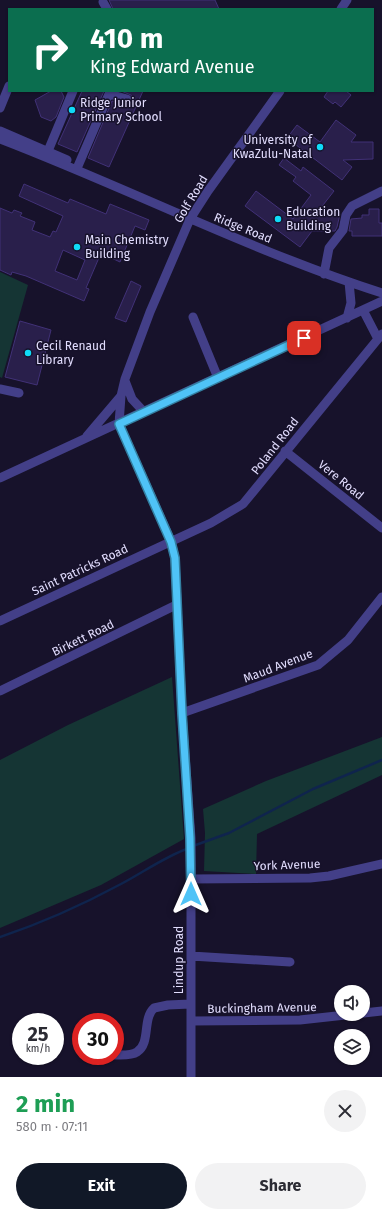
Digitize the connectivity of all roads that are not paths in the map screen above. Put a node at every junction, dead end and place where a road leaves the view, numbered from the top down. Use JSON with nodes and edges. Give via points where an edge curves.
{"nodes":[{"id":1,"x":8,"y":88,"type":"edge"},
{"id":2,"x":73,"y":92,"type":"edge"},
{"id":3,"x":275,"y":93,"type":"edge"},
{"id":4,"x":127,"y":99,"type":"dead end"},
{"id":5,"x":0,"y":108,"type":"edge"},
{"id":6,"x":0,"y":131,"type":"edge"},
{"id":7,"x":0,"y":139,"type":"edge"},
{"id":8,"x":48,"y":151,"type":"junction"},
{"id":9,"x":78,"y":166,"type":"junction"},
{"id":10,"x":98,"y":178,"type":"junction"},
{"id":11,"x":382,"y":191,"type":"edge"},
{"id":12,"x":190,"y":219,"type":"junction"},
{"id":13,"x":324,"y":274,"type":"junction"},
{"id":14,"x":349,"y":282,"type":"junction"},
{"id":15,"x":382,"y":293,"type":"edge"},
{"id":16,"x":382,"y":301,"type":"edge"},
{"id":17,"x":363,"y":310,"type":"junction"},
{"id":18,"x":193,"y":317,"type":"dead end"},
{"id":19,"x":347,"y":318,"type":"junction"},
{"id":20,"x":380,"y":337,"type":"edge"},
{"id":21,"x":218,"y":378,"type":"junction"},
{"id":22,"x":125,"y":379,"type":"junction"},
{"id":23,"x":0,"y":388,"type":"edge"},
{"id":24,"x":19,"y":393,"type":"dead end"},
{"id":25,"x":121,"y":396,"type":"junction"},
{"id":26,"x":144,"y":412,"type":"junction"},
{"id":27,"x":119,"y":424,"type":"junction"},
{"id":28,"x":83,"y":440,"type":"junction"},
{"id":29,"x":285,"y":451,"type":"junction"},
{"id":30,"x":0,"y":478,"type":"edge"},
{"id":31,"x":382,"y":528,"type":"edge"},
{"id":32,"x":171,"y":542,"type":"junction"},
{"id":33,"x":382,"y":597,"type":"edge"},
{"id":34,"x":176,"y":605,"type":"junction"},
{"id":35,"x":0,"y":621,"type":"edge"},
{"id":36,"x":0,"y":691,"type":"edge"},
{"id":37,"x":182,"y":713,"type":"junction"},
{"id":38,"x":382,"y":864,"type":"edge"},
{"id":39,"x":192,"y":879,"type":"junction"},
{"id":40,"x":190,"y":956,"type":"junction"},
{"id":41,"x":290,"y":962,"type":"dead end"},
{"id":42,"x":190,"y":1004,"type":"junction"},
{"id":43,"x":382,"y":1011,"type":"edge"},
{"id":44,"x":191,"y":1021,"type":"junction"},
{"id":45,"x":124,"y":1054,"type":"edge"},
{"id":46,"x":191,"y":1077,"type":"edge"}],
"edges":[{"from":1,"to":5,"type":"street"},
{"from":2,"to":8,"type":"street"},
{"from":3,"to":12,"type":"street","name":"Golf Road"},
{"from":4,"to":9,"type":"street","via":[[109,94]]},
{"from":6,"to":8,"type":"street","name":"Ridge Road"},
{"from":7,"to":10,"type":"street","name":"Ridge Road"},
{"from":8,"to":9,"type":"street","name":"Ridge Road"},
{"from":9,"to":10,"type":"street","name":"Ridge Road"},
{"from":10,"to":12,"type":"street","name":"Ridge Road"},
{"from":11,"to":13,"type":"street","via":[[349,210],[343,230],[329,248]]},
{"from":12,"to":13,"type":"street","name":"Ridge Road"},
{"from":12,"to":22,"type":"street","name":"Golf Road","via":[[150,312]]},
{"from":13,"to":14,"type":"street","name":"Ridge Road"},
{"from":14,"to":15,"type":"street","name":"Ridge Road"},
{"from":14,"to":19,"type":"street","via":[[351,303]]},
{"from":16,"to":17,"type":"street"},
{"from":17,"to":19,"type":"street"},
{"from":17,"to":20,"type":"street"},
{"from":18,"to":21,"type":"street"},
{"from":19,"to":21,"type":"street"},
{"from":20,"to":29,"type":"street","name":"Poland Road"},
{"from":21,"to":26,"type":"street"},
{"from":22,"to":25,"type":"street","name":"Golf Road"},
{"from":22,"to":26,"type":"street","via":[[132,399]]},
{"from":23,"to":24,"type":"street"},
{"from":25,"to":27,"type":"street","name":"Golf Road"},
{"from":25,"to":28,"type":"street"},
{"from":26,"to":27,"type":"street"},
{"from":27,"to":28,"type":"street"},
{"from":27,"to":32,"type":"street","name":"Lindup Road"},
{"from":28,"to":30,"type":"street"},
{"from":29,"to":31,"type":"street","name":"Vere Road"},
{"from":29,"to":32,"type":"street","name":"Poland Road","via":[[243,504]]},
{"from":32,"to":34,"type":"street","name":"Lindup Road","via":[[175,558]]},
{"from":32,"to":35,"type":"street","name":"Saint Patricks Road"},
{"from":33,"to":37,"type":"street","name":"Maud Avenue","via":[[348,640],[318,665]]},
{"from":34,"to":36,"type":"street","name":"Birkett Road"},
{"from":34,"to":37,"type":"street","name":"Lindup Road"},
{"from":37,"to":39,"type":"street","name":"Lindup Road"},
{"from":38,"to":39,"type":"street","name":"York Avenue","via":[[310,878]]},
{"from":39,"to":40,"type":"street","name":"Lindup Road"},
{"from":40,"to":41,"type":"street"},
{"from":40,"to":42,"type":"street","name":"Lindup Road"},
{"from":42,"to":44,"type":"street","name":"Lindup Road"},
{"from":42,"to":45,"type":"street","via":[[168,1004],[154,1008],[148,1017],[142,1047],[138,1052]]},
{"from":43,"to":44,"type":"street","name":"Buckingham Avenue","via":[[300,1020]]},
{"from":44,"to":46,"type":"street","name":"Lindup Road"}]}
